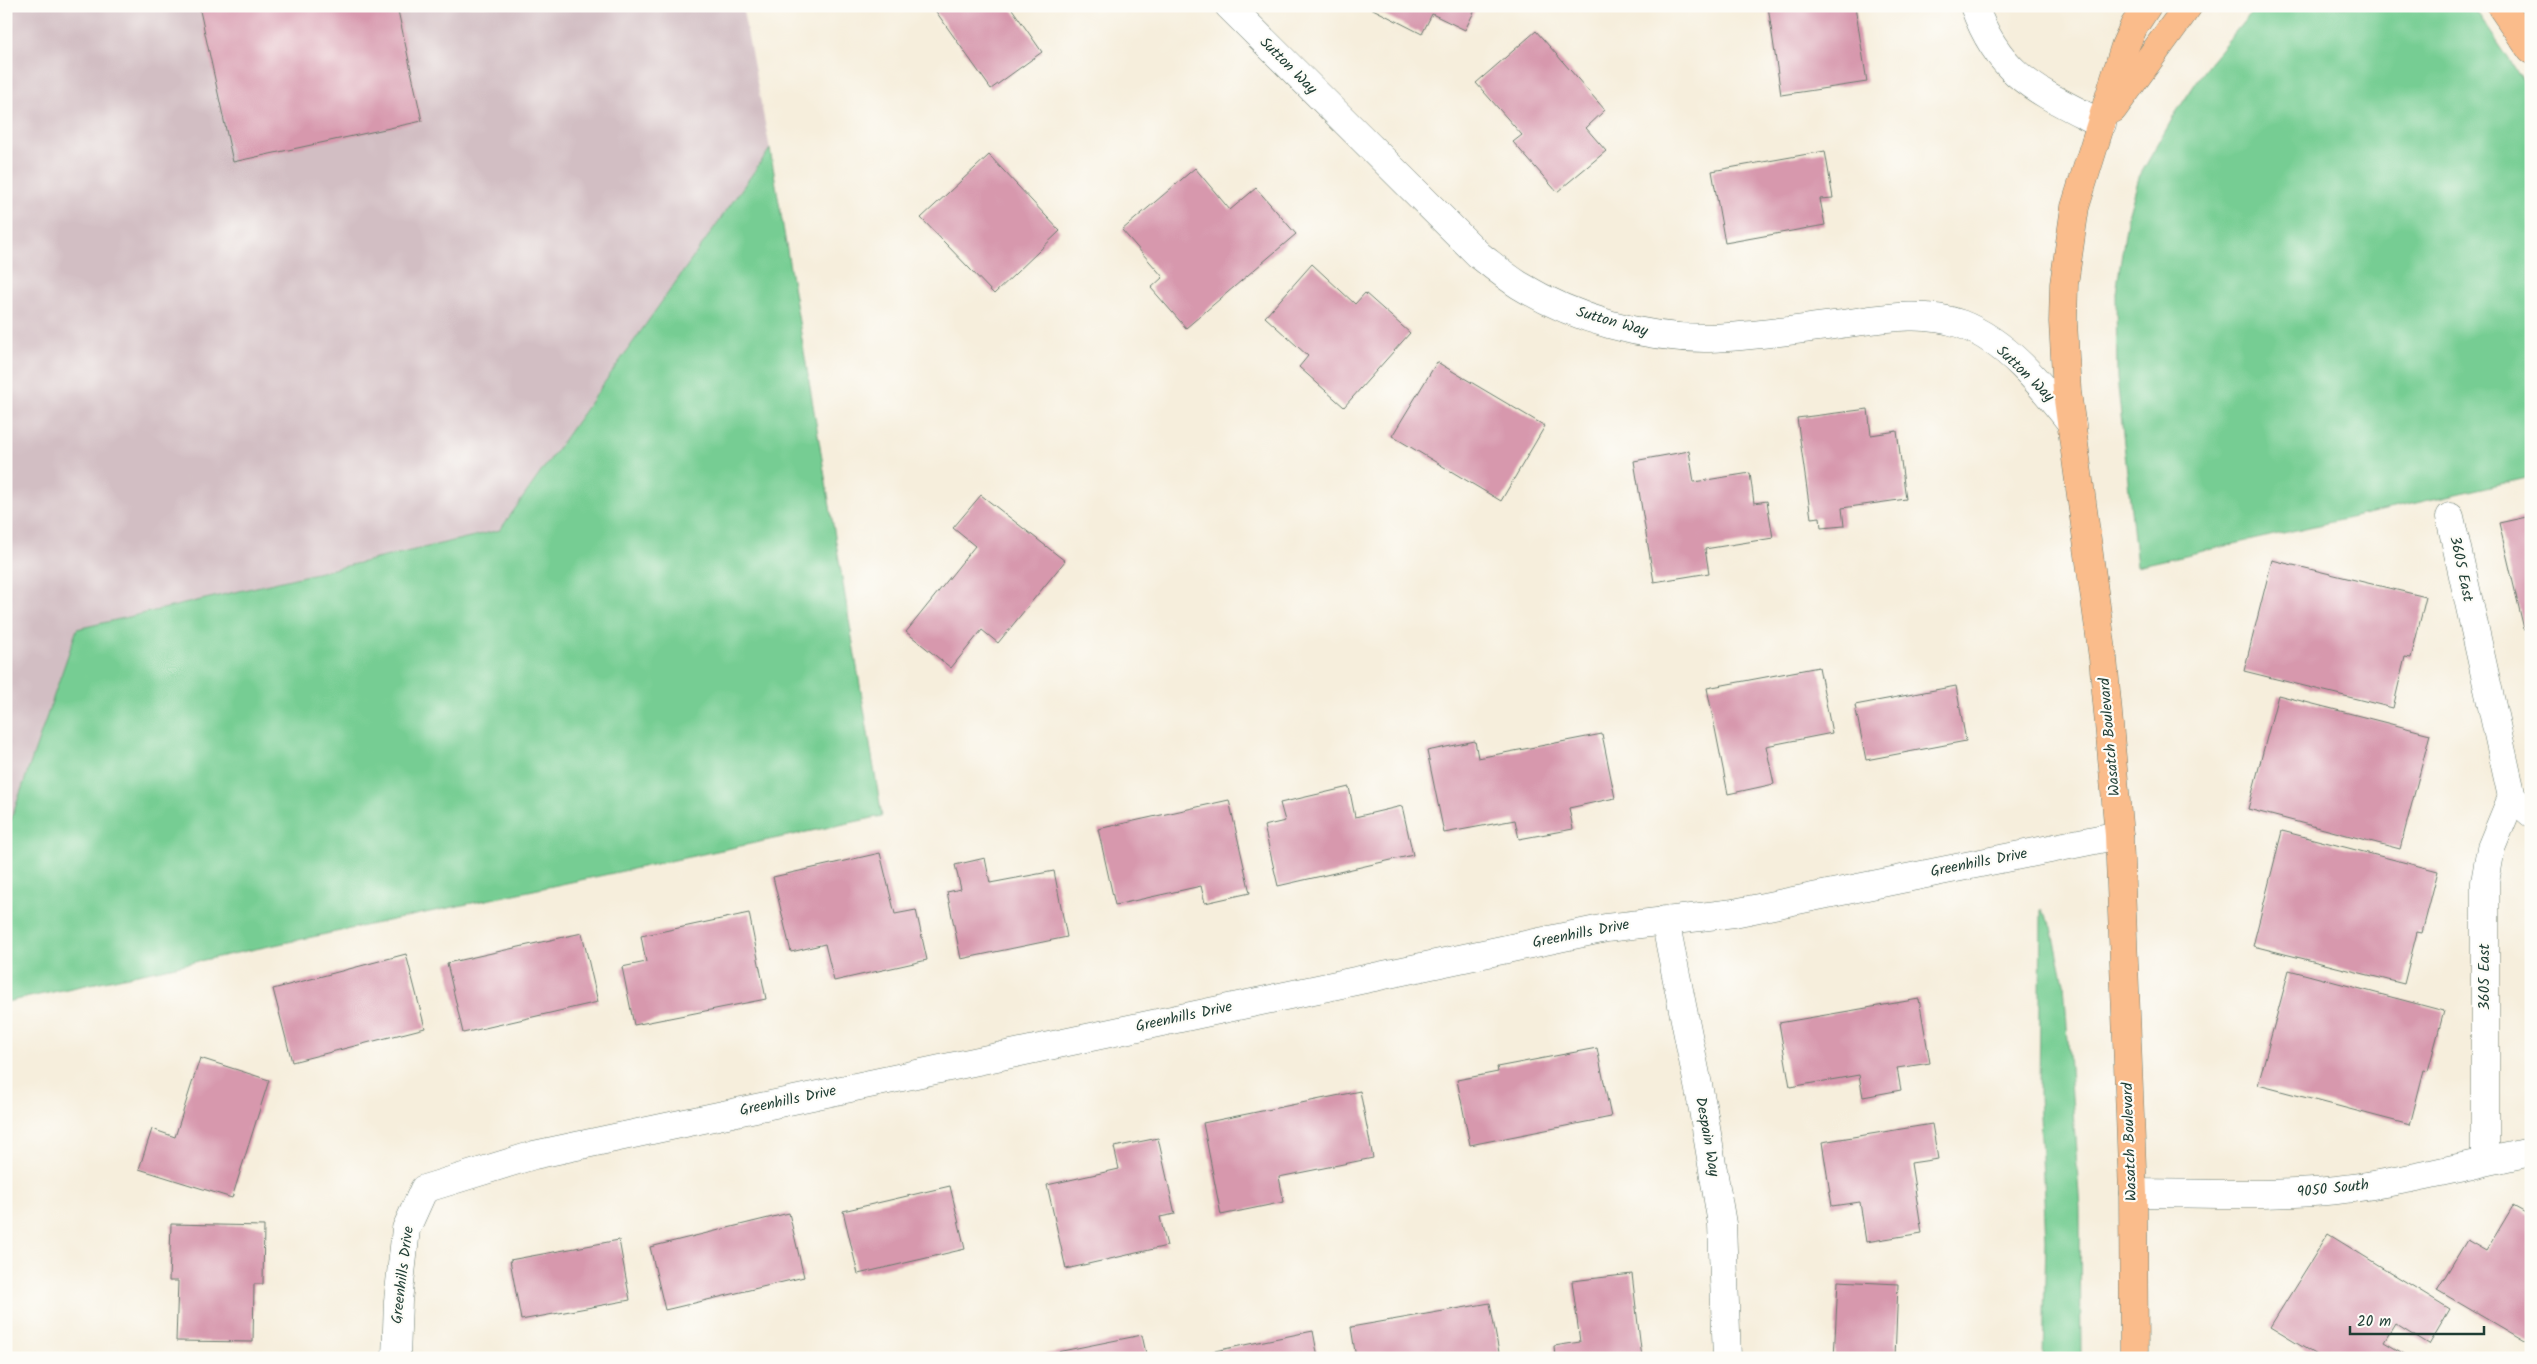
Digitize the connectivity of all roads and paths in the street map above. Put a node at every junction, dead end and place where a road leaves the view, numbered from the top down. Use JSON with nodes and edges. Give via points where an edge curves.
{"nodes":[{"id":1,"x":1228,"y":6,"type":"edge"},
{"id":2,"x":1974,"y":6,"type":"edge"},
{"id":3,"x":2147,"y":6,"type":"edge"},
{"id":4,"x":2188,"y":6,"type":"edge"},
{"id":5,"x":2501,"y":6,"type":"edge"},
{"id":6,"x":2531,"y":50,"type":"edge"},
{"id":7,"x":2102,"y":124,"type":"junction"},
{"id":8,"x":2072,"y":424,"type":"junction"},
{"id":9,"x":2450,"y":517,"type":"dead end"},
{"id":10,"x":2521,"y":805,"type":"edge"},
{"id":11,"x":2119,"y":834,"type":"junction"},
{"id":12,"x":1664,"y":920,"type":"junction"},
{"id":13,"x":2531,"y":1152,"type":"edge"},
{"id":14,"x":2485,"y":1161,"type":"junction"},
{"id":15,"x":2133,"y":1193,"type":"junction"},
{"id":16,"x":396,"y":1358,"type":"edge"},
{"id":17,"x":1727,"y":1358,"type":"edge"},
{"id":18,"x":2134,"y":1358,"type":"edge"}],
"edges":[{"from":1,"to":8,"type":"street","name":"Sutton Way","via":[[1479,255],[1518,284],[1549,300],[1593,318],[1684,338],[1736,336],[1903,317],[1941,319],[1977,331],[2016,360]]},
{"from":2,"to":7,"type":"street","via":[[1987,38],[2012,71],[2030,86]]},
{"from":3,"to":7,"type":"main road","name":"Wasatch Boulevard","via":[[2124,46]]},
{"from":4,"to":7,"type":"main road","name":"Wasatch Boulevard"},
{"from":5,"to":6,"type":"main road"},
{"from":7,"to":8,"type":"main road","name":"Wasatch Boulevard","via":[[2075,207],[2064,284],[2065,357]]},
{"from":8,"to":11,"type":"main road","name":"Wasatch Boulevard","via":[[2103,658]]},
{"from":9,"to":10,"type":"street","name":"3605 East"},
{"from":10,"to":14,"type":"street","name":"3605 East","via":[[2491,848],[2485,882]]},
{"from":11,"to":12,"type":"street","name":"Greenhills Drive","via":[[1734,913]]},
{"from":11,"to":15,"type":"main road","name":"Wasatch Boulevard"},
{"from":12,"to":16,"type":"street","name":"Greenhills Drive","via":[[1606,928],[544,1152],[424,1189],[406,1229]]},
{"from":12,"to":17,"type":"street","name":"Despain Way","via":[[1703,1110],[1722,1224]]},
{"from":13,"to":14,"type":"street","name":"9050 South"},
{"from":14,"to":15,"type":"street","name":"9050 South","via":[[2337,1190],[2258,1194]]},
{"from":15,"to":18,"type":"main road","name":"Wasatch Boulevard"}]}
